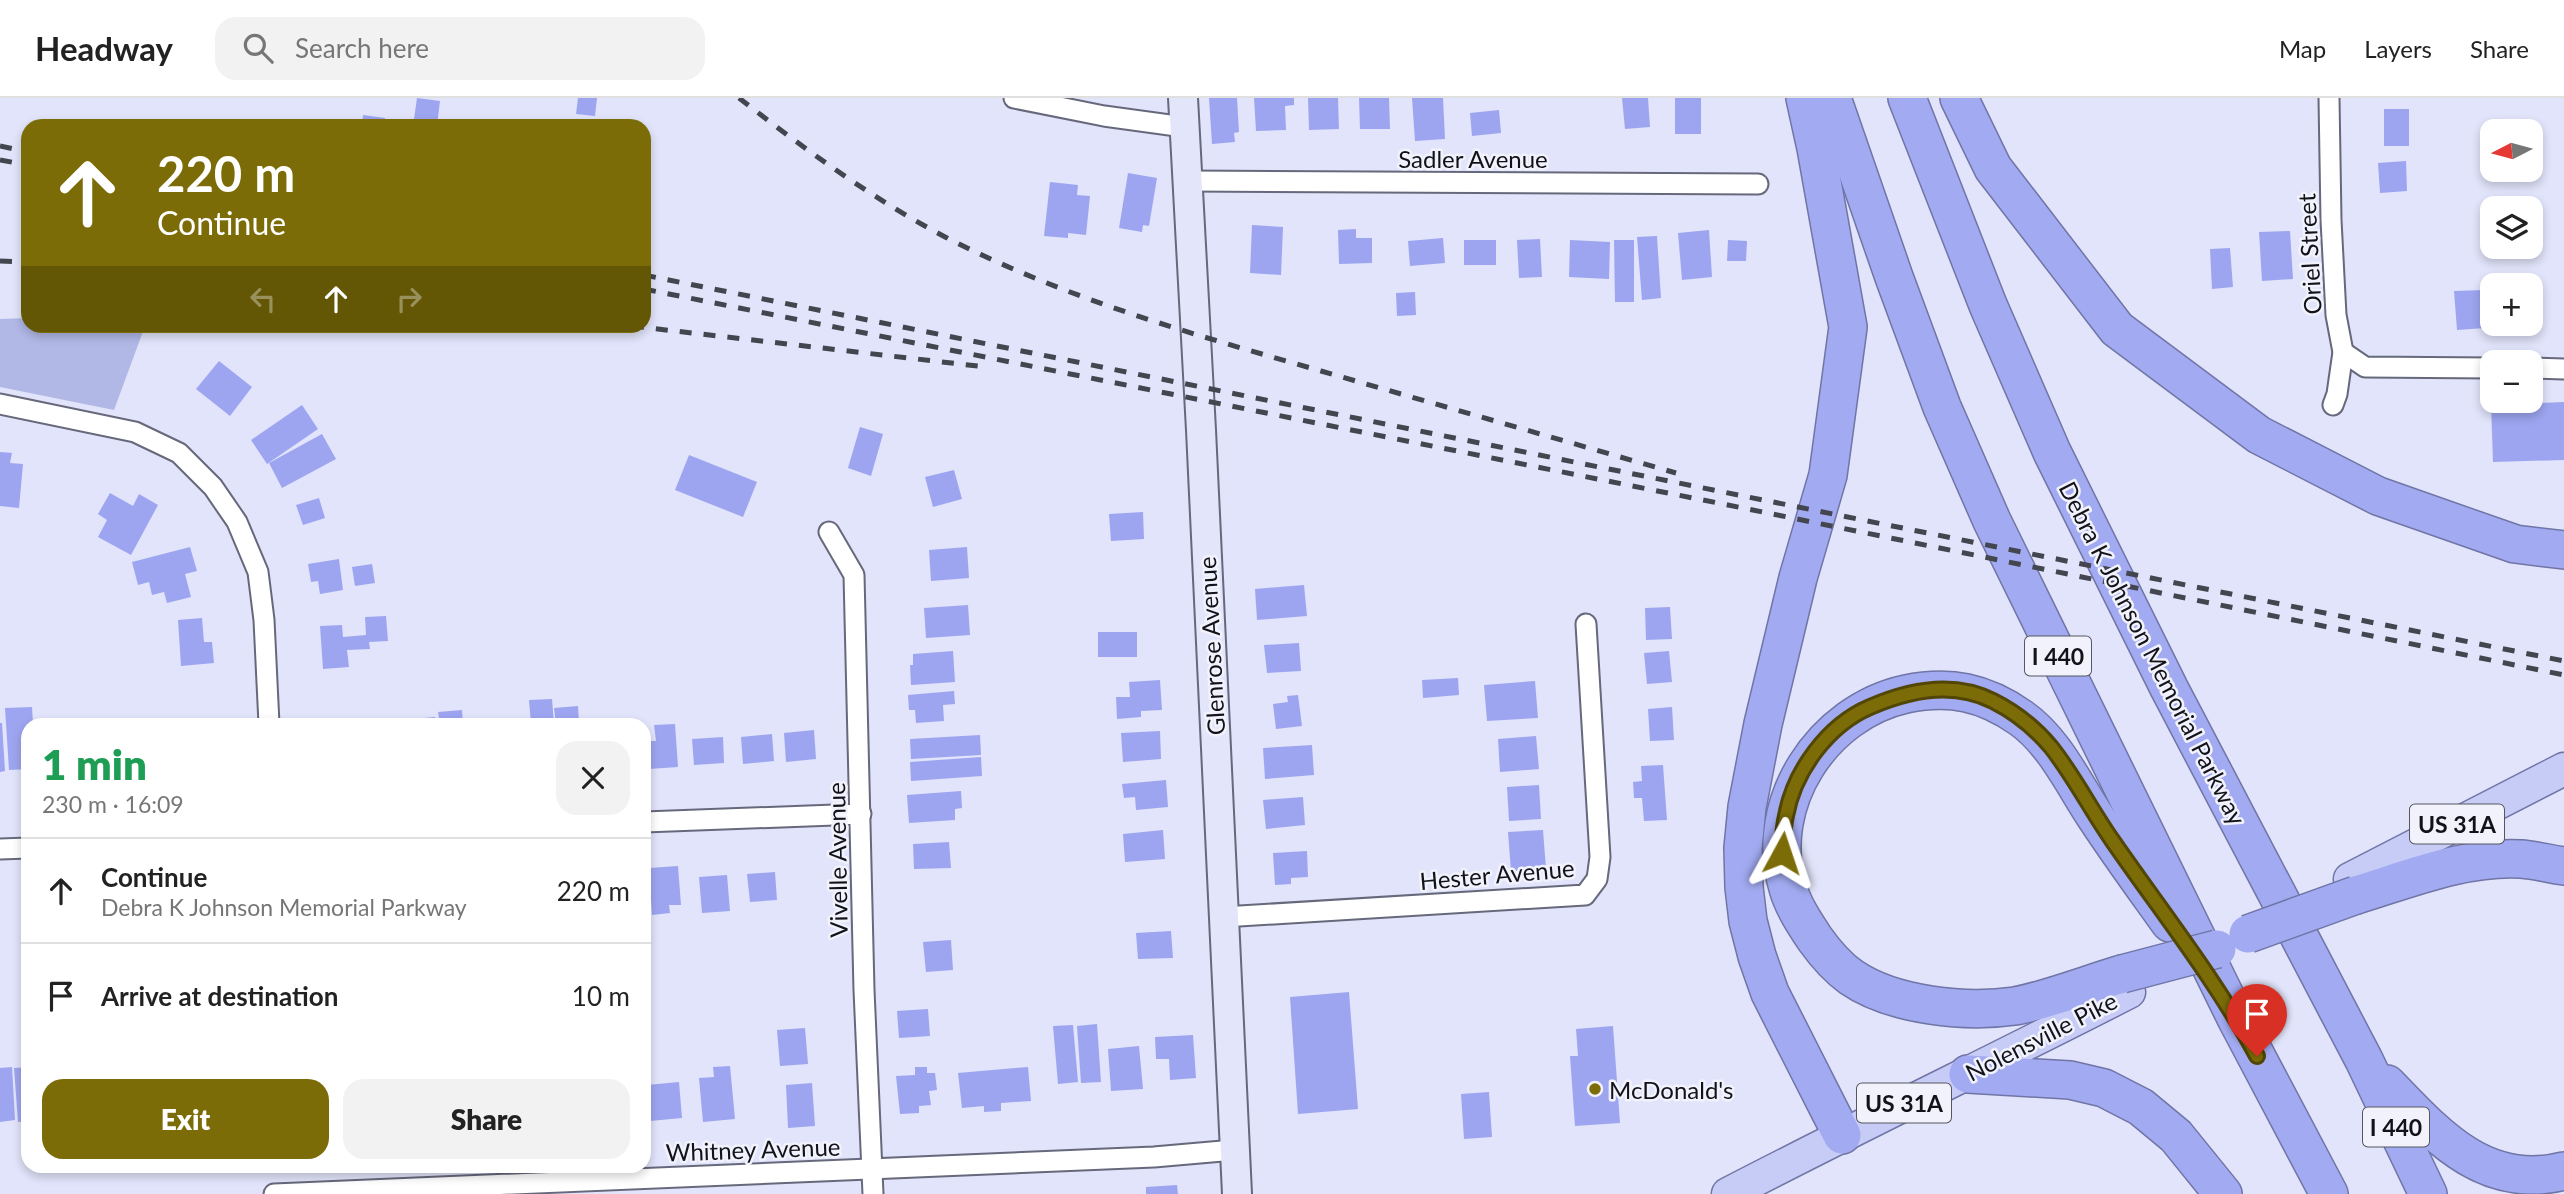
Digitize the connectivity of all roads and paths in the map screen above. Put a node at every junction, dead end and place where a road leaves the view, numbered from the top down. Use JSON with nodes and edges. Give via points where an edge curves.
{"nodes":[{"id":1,"x":1014,"y":98,"type":"edge"},
{"id":2,"x":1183,"y":98,"type":"edge"},
{"id":3,"x":1805,"y":98,"type":"edge"},
{"id":4,"x":1832,"y":98,"type":"edge"},
{"id":5,"x":1907,"y":98,"type":"edge"},
{"id":6,"x":1959,"y":98,"type":"edge"},
{"id":7,"x":2329,"y":98,"type":"edge"},
{"id":8,"x":1184,"y":127,"type":"junction"},
{"id":9,"x":1187,"y":181,"type":"junction"},
{"id":10,"x":1758,"y":184,"type":"dead end"},
{"id":11,"x":2343,"y":352,"type":"junction"},
{"id":12,"x":2480,"y":368,"type":"edge"},
{"id":13,"x":2543,"y":368,"type":"edge"},
{"id":14,"x":2564,"y":369,"type":"edge"},
{"id":15,"x":0,"y":404,"type":"edge"},
{"id":16,"x":2333,"y":405,"type":"dead end"},
{"id":17,"x":829,"y":532,"type":"dead end"},
{"id":18,"x":2564,"y":550,"type":"edge"},
{"id":19,"x":1586,"y":624,"type":"dead end"},
{"id":20,"x":269,"y":718,"type":"edge"},
{"id":21,"x":2564,"y":769,"type":"edge"},
{"id":22,"x":861,"y":814,"type":"junction"},
{"id":23,"x":651,"y":822,"type":"edge"},
{"id":24,"x":21,"y":848,"type":"edge"},
{"id":25,"x":0,"y":849,"type":"edge"},
{"id":26,"x":2564,"y":866,"type":"edge"},
{"id":27,"x":2353,"y":887,"type":"junction"},
{"id":28,"x":1223,"y":917,"type":"junction"},
{"id":29,"x":2126,"y":983,"type":"junction"},
{"id":30,"x":2236,"y":1018,"type":"junction"},
{"id":31,"x":2364,"y":1060,"type":"junction"},
{"id":32,"x":1968,"y":1074,"type":"junction"},
{"id":33,"x":1842,"y":1135,"type":"junction"},
{"id":34,"x":1234,"y":1150,"type":"junction"},
{"id":35,"x":873,"y":1169,"type":"junction"},
{"id":36,"x":2564,"y":1171,"type":"edge"},
{"id":37,"x":274,"y":1194,"type":"edge"},
{"id":38,"x":873,"y":1194,"type":"edge"},
{"id":39,"x":1237,"y":1194,"type":"edge"},
{"id":40,"x":1728,"y":1194,"type":"edge"},
{"id":41,"x":2223,"y":1194,"type":"edge"},
{"id":42,"x":2329,"y":1194,"type":"edge"},
{"id":43,"x":2428,"y":1194,"type":"edge"}],
"edges":[{"from":1,"to":8,"type":"street"},
{"from":2,"to":8,"type":"street","name":"Glenrose Avenue"},
{"from":3,"to":33,"type":"highway","via":[[1848,327],[1828,475],[1798,578],[1747,807],[1744,887],[1756,956],[1770,993]]},
{"from":4,"to":30,"type":"highway","number":"I 440","via":[[1942,407],[1992,521]]},
{"from":5,"to":31,"type":"highway","name":"Debra K Johnson Memorial Parkway","number":"I 440","via":[[1987,305],[2052,452],[2169,688]]},
{"from":6,"to":18,"type":"highway","via":[[1993,168],[2117,329],[2259,435],[2378,496],[2515,544]]},
{"from":7,"to":11,"type":"street","name":"Oriel Street","via":[[2330,220]]},
{"from":8,"to":9,"type":"street","name":"Glenrose Avenue"},
{"from":9,"to":10,"type":"street","name":"Sadler Avenue"},
{"from":9,"to":28,"type":"street","name":"Glenrose Avenue"},
{"from":11,"to":12,"type":"street","via":[[2365,367]]},
{"from":11,"to":16,"type":"street","name":"Oriel Street"},
{"from":13,"to":14,"type":"street"},
{"from":15,"to":20,"type":"street","via":[[135,432],[179,453],[213,487],[237,522],[258,572]]},
{"from":17,"to":22,"type":"street","name":"Vivelle Avenue","via":[[854,575]]},
{"from":19,"to":28,"type":"street","name":"Hester Avenue","via":[[1600,858],[1597,879],[1585,895]]},
{"from":21,"to":27,"type":"main road","number":"US 31A"},
{"from":22,"to":23,"type":"street"},
{"from":22,"to":35,"type":"street","name":"Vivelle Avenue"},
{"from":24,"to":25,"type":"street"},
{"from":26,"to":27,"type":"highway","via":[[2520,859],[2483,861]]},
{"from":27,"to":29,"type":"highway","bridge":true},
{"from":28,"to":34,"type":"street","name":"Glenrose Avenue"},
{"from":29,"to":30,"type":"highway","via":[[1978,1009],[1924,1004],[1881,993],[1852,977],[1827,955],[1788,888],[1782,853],[1786,815],[1813,754],[1838,727],[1865,709],[1927,690],[1959,690],[1991,700],[2023,719],[2051,748]]},
{"from":29,"to":32,"type":"main road","name":"Nolensville Pike","number":"US 31A"},
{"from":30,"to":42,"type":"highway","number":"I 440"},
{"from":31,"to":36,"type":"highway","via":[[2442,1140],[2465,1156],[2497,1170],[2527,1175]]},
{"from":31,"to":43,"type":"highway","name":"Debra K Johnson Memorial Parkway","number":"I 440"},
{"from":32,"to":33,"type":"main road","name":"Nolensville Pike","number":"US 31A"},
{"from":32,"to":41,"type":"highway","via":[[2070,1080],[2104,1088],[2141,1107],[2176,1136]]},
{"from":33,"to":40,"type":"main road","name":"Nolensville Pike","number":"US 31A"},
{"from":34,"to":35,"type":"street","name":"Whitney Avenue"},
{"from":34,"to":39,"type":"street","name":"Glenrose Avenue"},
{"from":35,"to":37,"type":"street","name":"Whitney Avenue"},
{"from":35,"to":38,"type":"street","name":"Vivelle Avenue"}]}
